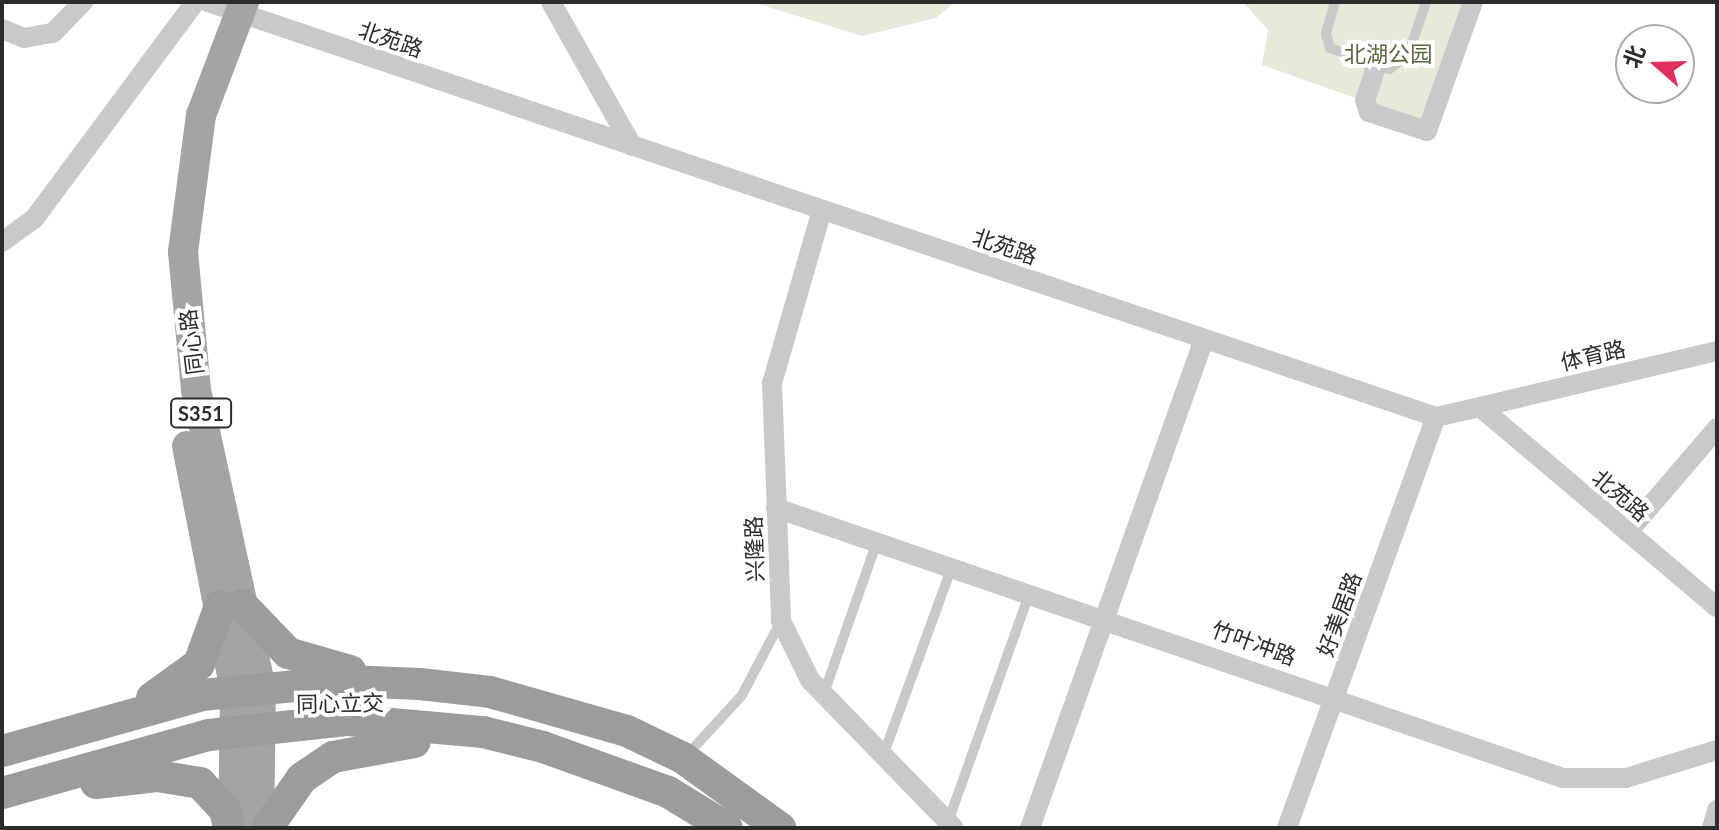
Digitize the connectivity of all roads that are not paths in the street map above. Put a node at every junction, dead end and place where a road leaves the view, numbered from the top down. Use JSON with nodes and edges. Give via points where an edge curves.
{"nodes":[{"id":1,"x":83,"y":2,"type":"edge"},
{"id":2,"x":551,"y":2,"type":"edge"},
{"id":3,"x":1335,"y":2,"type":"edge"},
{"id":4,"x":1426,"y":2,"type":"edge"},
{"id":5,"x":1468,"y":4,"type":"edge"},
{"id":6,"x":222,"y":5,"type":"edge"},
{"id":7,"x":2,"y":29,"type":"edge"},
{"id":8,"x":1376,"y":67,"type":"junction"},
{"id":9,"x":632,"y":146,"type":"junction"},
{"id":10,"x":822,"y":210,"type":"junction"},
{"id":11,"x":2,"y":242,"type":"edge"},
{"id":12,"x":1204,"y":339,"type":"junction"},
{"id":13,"x":1717,"y":351,"type":"edge"},
{"id":14,"x":1480,"y":407,"type":"junction"},
{"id":15,"x":1436,"y":417,"type":"junction"},
{"id":16,"x":1717,"y":428,"type":"edge"},
{"id":17,"x":776,"y":508,"type":"junction"},
{"id":18,"x":1628,"y":532,"type":"junction"},
{"id":19,"x":878,"y":541,"type":"junction"},
{"id":20,"x":952,"y":565,"type":"junction"},
{"id":21,"x":1030,"y":591,"type":"junction"},
{"id":22,"x":231,"y":606,"type":"junction"},
{"id":23,"x":1717,"y":607,"type":"edge"},
{"id":24,"x":1106,"y":615,"type":"junction"},
{"id":25,"x":781,"y":621,"type":"junction"},
{"id":26,"x":420,"y":684,"type":"junction"},
{"id":27,"x":248,"y":690,"type":"junction"},
{"id":28,"x":823,"y":695,"type":"junction"},
{"id":29,"x":1335,"y":697,"type":"junction"},
{"id":30,"x":80,"y":727,"type":"junction"},
{"id":31,"x":415,"y":742,"type":"junction"},
{"id":32,"x":249,"y":748,"type":"junction"},
{"id":33,"x":1717,"y":750,"type":"edge"},
{"id":34,"x":2,"y":751,"type":"edge"},
{"id":35,"x":883,"y":756,"type":"junction"},
{"id":36,"x":2,"y":772,"type":"edge"},
{"id":37,"x":676,"y":774,"type":"junction"},
{"id":38,"x":96,"y":783,"type":"junction"},
{"id":39,"x":2,"y":793,"type":"edge"},
{"id":40,"x":1717,"y":810,"type":"edge"},
{"id":41,"x":2,"y":812,"type":"edge"},
{"id":42,"x":951,"y":825,"type":"edge"},
{"id":43,"x":231,"y":828,"type":"edge"},
{"id":44,"x":259,"y":828,"type":"edge"},
{"id":45,"x":267,"y":828,"type":"edge"},
{"id":46,"x":704,"y":828,"type":"edge"},
{"id":47,"x":727,"y":828,"type":"edge"},
{"id":48,"x":771,"y":828,"type":"edge"},
{"id":49,"x":780,"y":828,"type":"edge"},
{"id":50,"x":1030,"y":828,"type":"edge"},
{"id":51,"x":1287,"y":828,"type":"edge"},
{"id":52,"x":1712,"y":828,"type":"edge"}],
"edges":[{"from":1,"to":7,"type":"street","via":[[53,33],[24,38]]},
{"from":2,"to":9,"type":"street"},
{"from":3,"to":8,"type":"lane","via":[[1327,44]]},
{"from":4,"to":8,"type":"lane","via":[[1405,60]]},
{"from":5,"to":8,"type":"street","via":[[1427,131],[1369,112],[1365,100]]},
{"from":6,"to":9,"type":"street","name":"北苑路"},
{"from":6,"to":11,"type":"street","via":[[34,219]]},
{"from":6,"to":22,"type":"main road","name":"同心路","number":"S351","via":[[183,252],[196,390]]},
{"from":9,"to":10,"type":"street","name":"北苑路"},
{"from":10,"to":12,"type":"street","name":"北苑路"},
{"from":10,"to":17,"type":"street","name":"兴隆路","via":[[772,383]]},
{"from":12,"to":15,"type":"street","name":"北苑路"},
{"from":12,"to":24,"type":"street"},
{"from":13,"to":14,"type":"street","name":"体育路"},
{"from":14,"to":15,"type":"street"},
{"from":14,"to":18,"type":"street","name":"北苑路"},
{"from":15,"to":29,"type":"street","name":"好美居路"},
{"from":16,"to":18,"type":"street"},
{"from":17,"to":19,"type":"street","name":"竹叶冲路"},
{"from":17,"to":25,"type":"street","name":"兴隆路"},
{"from":18,"to":23,"type":"street","name":"北苑路"},
{"from":19,"to":20,"type":"street","name":"竹叶冲路"},
{"from":19,"to":28,"type":"lane"},
{"from":20,"to":21,"type":"street","name":"竹叶冲路"},
{"from":20,"to":35,"type":"lane"},
{"from":21,"to":24,"type":"street","name":"竹叶冲路"},
{"from":21,"to":42,"type":"lane"},
{"from":22,"to":26,"type":"highway","via":[[288,653]]},
{"from":22,"to":27,"type":"main road","name":"同心路","number":"S351"},
{"from":22,"to":30,"type":"highway","via":[[181,682]]},
{"from":24,"to":29,"type":"street","name":"竹叶冲路"},
{"from":24,"to":50,"type":"street"},
{"from":25,"to":28,"type":"street","name":"兴隆路","via":[[797,662]]},
{"from":25,"to":37,"type":"lane","via":[[742,695]]},
{"from":26,"to":27,"type":"highway"},
{"from":26,"to":37,"type":"highway","via":[[554,708]]},
{"from":27,"to":30,"type":"highway"},
{"from":27,"to":32,"type":"main road","name":"同心路","number":"S351"},
{"from":28,"to":35,"type":"street","name":"兴隆路"},
{"from":29,"to":33,"type":"street","name":"竹叶冲路","via":[[1577,780],[1626,778]]},
{"from":29,"to":51,"type":"street","name":"好美居路"},
{"from":30,"to":34,"type":"highway"},
{"from":31,"to":32,"type":"highway"},
{"from":31,"to":45,"type":"highway","via":[[333,757],[302,778]]},
{"from":31,"to":46,"type":"highway","via":[[538,764]]},
{"from":32,"to":38,"type":"highway"},
{"from":32,"to":43,"type":"main road","name":"同心路","number":"S351"},
{"from":32,"to":44,"type":"main road","name":"同心路","number":"S351"},
{"from":35,"to":42,"type":"street","name":"兴隆路"},
{"from":36,"to":37,"type":"highway","name":"同心立交","via":[[205,715],[348,699],[486,712]]},
{"from":37,"to":39,"type":"highway","name":"同心立交","via":[[483,732],[348,720],[209,735]]},
{"from":37,"to":47,"type":"highway"},
{"from":37,"to":48,"type":"highway"},
{"from":37,"to":49,"type":"highway"},
{"from":38,"to":41,"type":"highway"},
{"from":38,"to":43,"type":"highway","via":[[157,776],[200,783],[225,810]]},
{"from":40,"to":52,"type":"street"}]}
